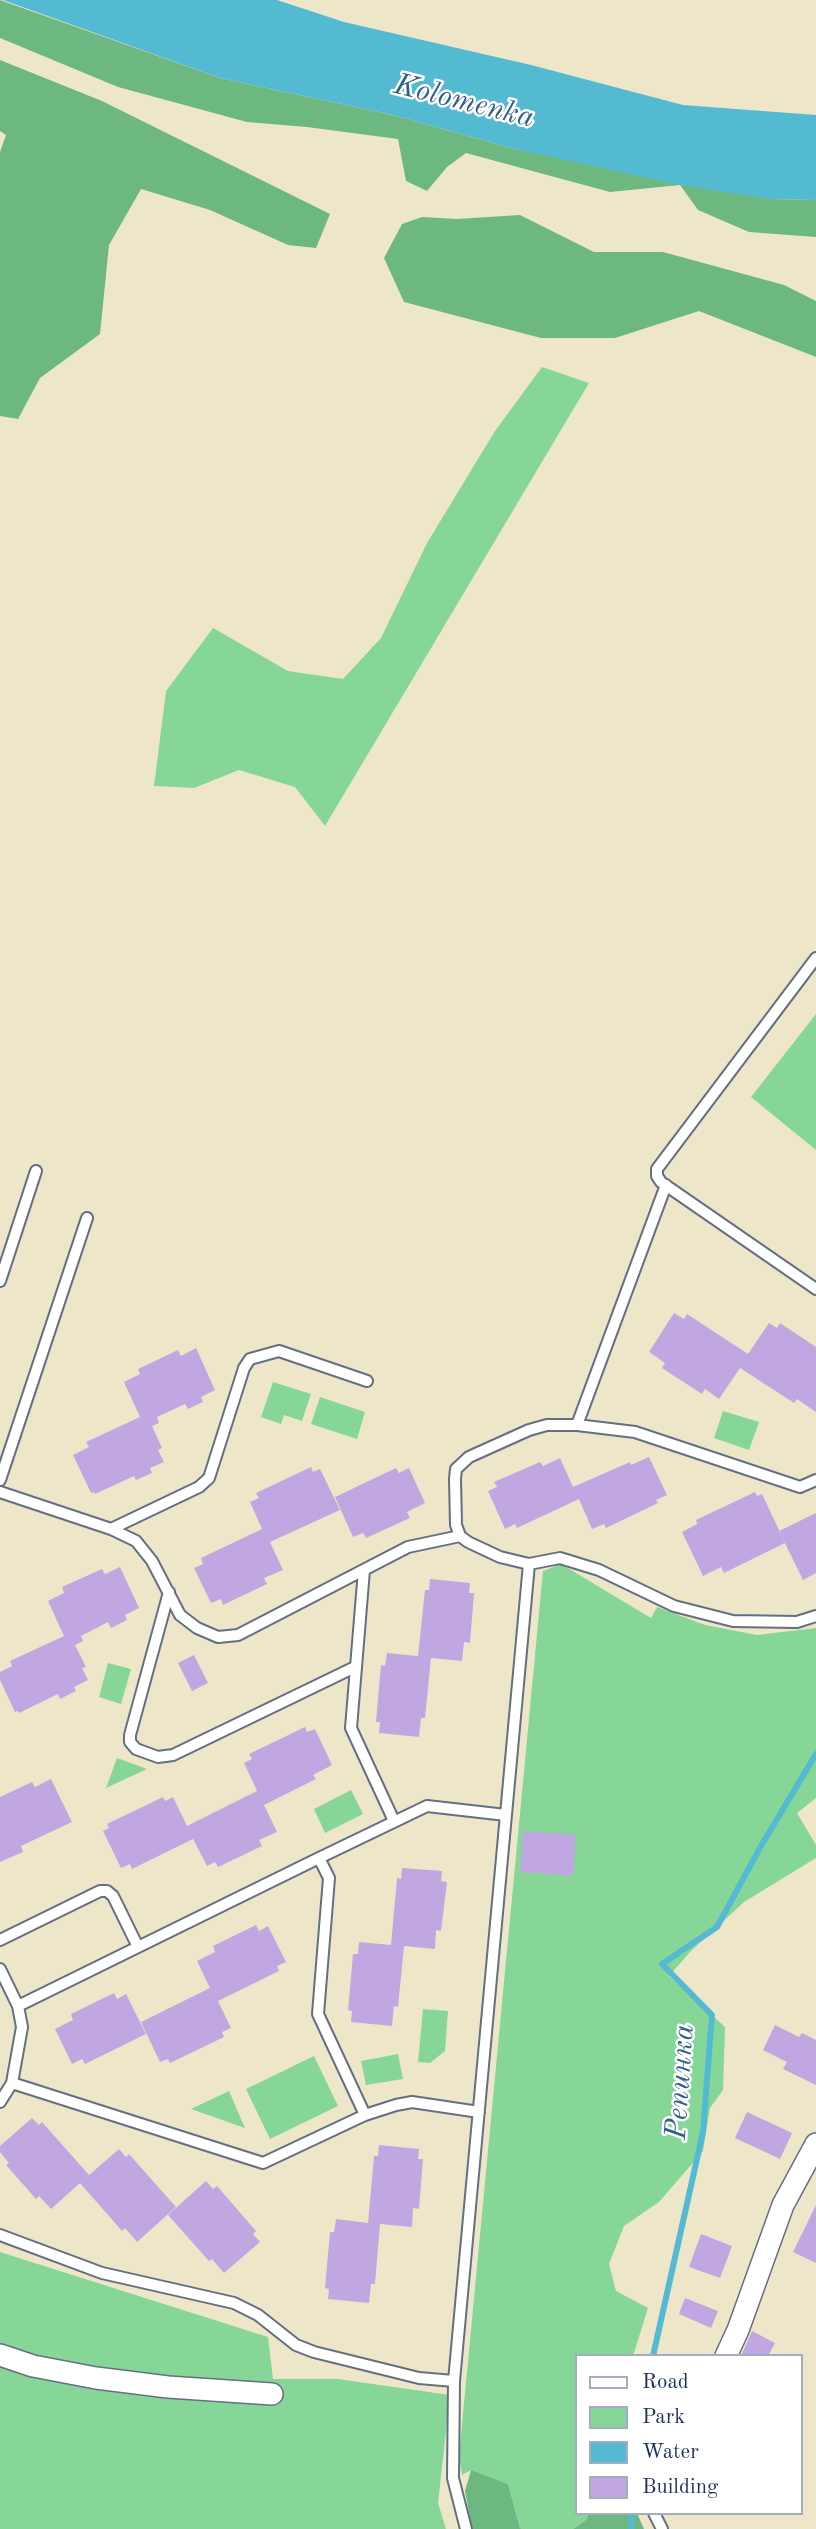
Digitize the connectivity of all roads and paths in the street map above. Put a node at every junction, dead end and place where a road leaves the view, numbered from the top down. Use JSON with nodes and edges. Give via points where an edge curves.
{"nodes":[{"id":1,"x":816,"y":958,"type":"edge"},
{"id":2,"x":36,"y":1171,"type":"dead end"},
{"id":3,"x":666,"y":1185,"type":"junction"},
{"id":4,"x":87,"y":1218,"type":"dead end"},
{"id":5,"x":5,"y":1250,"type":"edge"},
{"id":6,"x":0,"y":1281,"type":"edge"},
{"id":7,"x":816,"y":1289,"type":"edge"},
{"id":8,"x":367,"y":1381,"type":"dead end"},
{"id":9,"x":577,"y":1425,"type":"junction"},
{"id":10,"x":0,"y":1480,"type":"edge"},
{"id":11,"x":816,"y":1480,"type":"edge"},
{"id":12,"x":0,"y":1492,"type":"edge"},
{"id":13,"x":111,"y":1529,"type":"junction"},
{"id":14,"x":460,"y":1535,"type":"junction"},
{"id":15,"x":529,"y":1564,"type":"junction"},
{"id":16,"x":363,"y":1570,"type":"junction"},
{"id":17,"x":169,"y":1592,"type":"junction"},
{"id":18,"x":816,"y":1616,"type":"edge"},
{"id":19,"x":355,"y":1667,"type":"junction"},
{"id":20,"x":506,"y":1815,"type":"junction"},
{"id":21,"x":394,"y":1821,"type":"junction"},
{"id":22,"x":319,"y":1858,"type":"junction"},
{"id":23,"x":0,"y":1940,"type":"edge"},
{"id":24,"x":138,"y":1947,"type":"junction"},
{"id":25,"x":0,"y":1969,"type":"edge"},
{"id":26,"x":18,"y":2006,"type":"junction"},
{"id":27,"x":12,"y":2083,"type":"junction"},
{"id":28,"x":0,"y":2102,"type":"edge"},
{"id":29,"x":479,"y":2112,"type":"junction"},
{"id":30,"x":365,"y":2115,"type":"junction"},
{"id":31,"x":816,"y":2144,"type":"edge"},
{"id":32,"x":0,"y":2235,"type":"edge"},
{"id":33,"x":727,"y":2354,"type":"edge"},
{"id":34,"x":0,"y":2355,"type":"edge"},
{"id":35,"x":454,"y":2381,"type":"junction"},
{"id":36,"x":272,"y":2394,"type":"dead end"},
{"id":37,"x":466,"y":2529,"type":"edge"}],
"edges":[{"from":1,"to":3,"type":"lane","via":[[659,1164],[657,1176]]},
{"from":2,"to":5,"type":"lane"},
{"from":3,"to":7,"type":"lane"},
{"from":3,"to":9,"type":"lane"},
{"from":4,"to":10,"type":"lane"},
{"from":5,"to":6,"type":"lane"},
{"from":8,"to":13,"type":"lane","via":[[279,1351],[250,1359],[209,1478]]},
{"from":9,"to":11,"type":"lane","via":[[635,1432],[800,1487]]},
{"from":9,"to":14,"type":"lane","via":[[528,1430],[462,1462],[455,1479]]},
{"from":12,"to":13,"type":"lane"},
{"from":13,"to":17,"type":"lane","via":[[136,1541]]},
{"from":14,"to":15,"type":"lane","via":[[500,1557]]},
{"from":14,"to":16,"type":"lane","via":[[408,1547]]},
{"from":15,"to":18,"type":"lane","via":[[560,1558],[598,1570],[674,1606],[733,1621],[797,1622]]},
{"from":15,"to":20,"type":"lane"},
{"from":16,"to":17,"type":"lane","via":[[238,1635],[218,1637],[198,1628],[180,1615]]},
{"from":16,"to":19,"type":"lane"},
{"from":17,"to":19,"type":"lane","via":[[130,1735],[136,1749],[173,1755]]},
{"from":19,"to":21,"type":"lane","via":[[351,1728]]},
{"from":20,"to":21,"type":"lane","via":[[427,1806]]},
{"from":20,"to":29,"type":"lane"},
{"from":21,"to":22,"type":"lane"},
{"from":22,"to":24,"type":"lane"},
{"from":22,"to":30,"type":"lane","via":[[328,1883],[318,2014]]},
{"from":23,"to":24,"type":"lane","via":[[107,1891]]},
{"from":24,"to":26,"type":"lane"},
{"from":25,"to":26,"type":"lane"},
{"from":26,"to":27,"type":"lane","via":[[22,2027]]},
{"from":27,"to":28,"type":"lane"},
{"from":27,"to":30,"type":"lane","via":[[263,2163]]},
{"from":29,"to":30,"type":"lane","via":[[412,2102]]},
{"from":29,"to":35,"type":"lane"},
{"from":31,"to":33,"type":"street","via":[[783,2205]]},
{"from":32,"to":35,"type":"lane","via":[[102,2273],[234,2303],[314,2352],[419,2378]]},
{"from":34,"to":36,"type":"street","via":[[96,2378]]},
{"from":35,"to":37,"type":"lane","via":[[453,2478]]}]}
